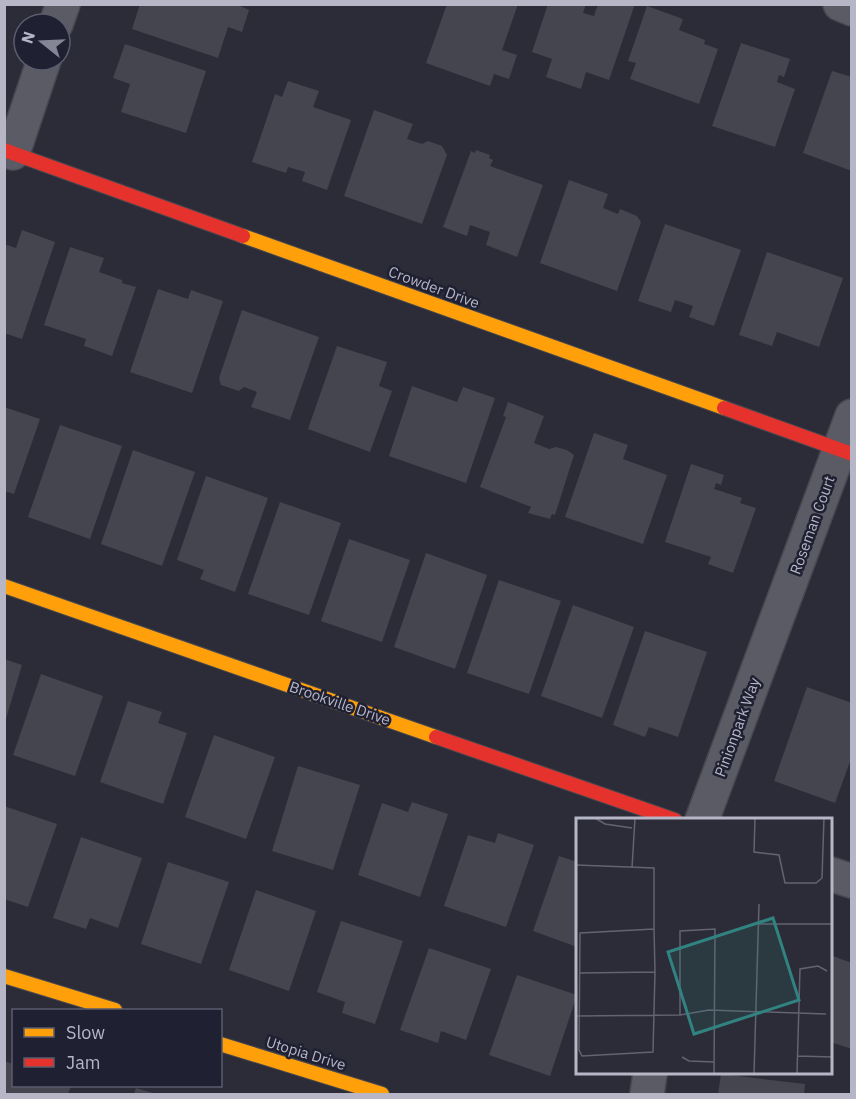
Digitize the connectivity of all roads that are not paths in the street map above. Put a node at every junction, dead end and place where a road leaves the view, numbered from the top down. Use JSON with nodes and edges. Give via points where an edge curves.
{"nodes":[{"id":1,"x":840,"y":4,"type":"edge"},
{"id":2,"x":852,"y":9,"type":"edge"},
{"id":3,"x":39,"y":72,"type":"edge"},
{"id":4,"x":9,"y":152,"type":"edge"},
{"id":5,"x":852,"y":416,"type":"edge"},
{"id":6,"x":845,"y":452,"type":"edge"},
{"id":7,"x":4,"y":586,"type":"edge"},
{"id":8,"x":771,"y":634,"type":"joint"},
{"id":9,"x":669,"y":818,"type":"edge"},
{"id":10,"x":703,"y":818,"type":"edge"},
{"id":11,"x":832,"y":874,"type":"edge"},
{"id":12,"x":852,"y":882,"type":"edge"},
{"id":13,"x":4,"y":976,"type":"edge"},
{"id":14,"x":110,"y":1009,"type":"edge"},
{"id":15,"x":222,"y":1045,"type":"edge"},
{"id":16,"x":650,"y":1075,"type":"edge"},
{"id":17,"x":382,"y":1095,"type":"edge"},
{"id":18,"x":647,"y":1095,"type":"edge"}],
"edges":[{"from":1,"to":2,"type":"street"},
{"from":3,"to":4,"type":"street"},
{"from":4,"to":6,"type":"street","name":"Crowder Drive"},
{"from":5,"to":6,"type":"street","name":"Roseman Court"},
{"from":6,"to":8,"type":"street","name":"Roseman Court"},
{"from":7,"to":9,"type":"street","name":"Brookville Drive"},
{"from":8,"to":10,"type":"street","name":"Pinionpark Way"},
{"from":11,"to":12,"type":"street"},
{"from":13,"to":14,"type":"street"},
{"from":15,"to":17,"type":"street","name":"Utopia Drive"},
{"from":16,"to":18,"type":"street"}]}
